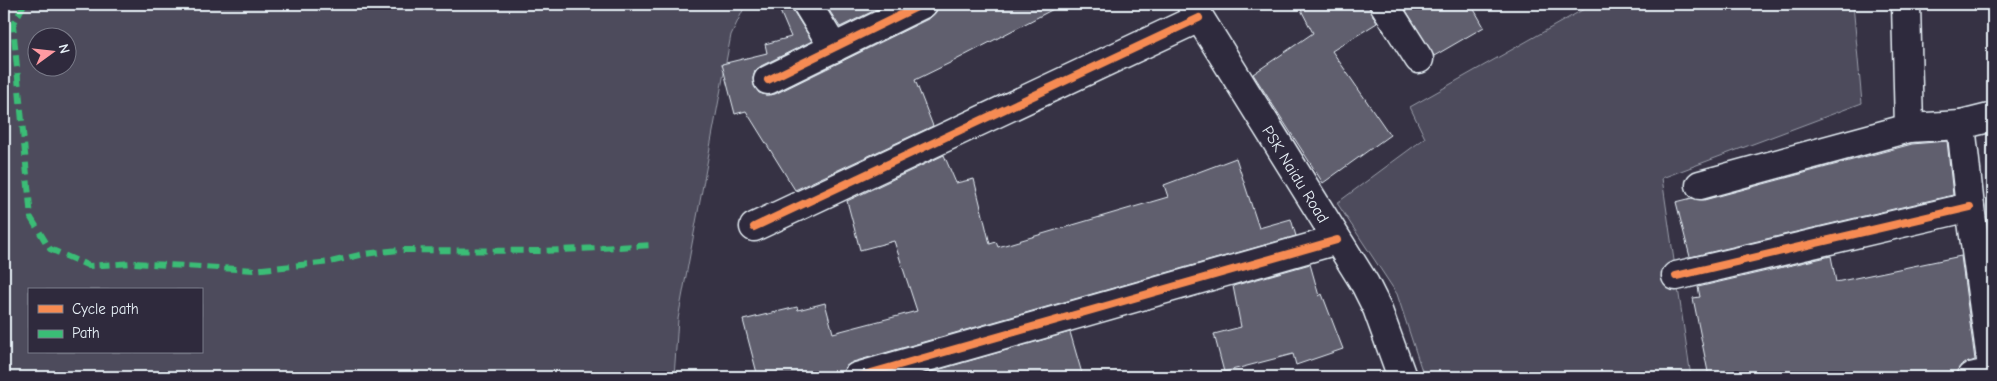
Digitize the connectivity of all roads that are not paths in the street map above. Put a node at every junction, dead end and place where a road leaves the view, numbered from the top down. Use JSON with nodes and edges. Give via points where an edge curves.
{"nodes":[{"id":1,"x":808,"y":4,"type":"edge"},
{"id":2,"x":923,"y":4,"type":"edge"},
{"id":3,"x":1384,"y":4,"type":"edge"},
{"id":4,"x":1906,"y":4,"type":"edge"},
{"id":5,"x":1195,"y":11,"type":"edge"},
{"id":6,"x":834,"y":48,"type":"junction"},
{"id":7,"x":1419,"y":60,"type":"dead end"},
{"id":8,"x":768,"y":80,"type":"dead end"},
{"id":9,"x":1993,"y":116,"type":"edge"},
{"id":10,"x":1961,"y":126,"type":"junction"},
{"id":11,"x":1909,"y":128,"type":"junction"},
{"id":12,"x":1700,"y":185,"type":"dead end"},
{"id":13,"x":1970,"y":207,"type":"junction"},
{"id":14,"x":754,"y":227,"type":"dead end"},
{"id":15,"x":1337,"y":240,"type":"junction"},
{"id":16,"x":1676,"y":276,"type":"dead end"},
{"id":17,"x":1993,"y":373,"type":"edge"},
{"id":18,"x":857,"y":377,"type":"edge"},
{"id":19,"x":1402,"y":377,"type":"edge"},
{"id":20,"x":1970,"y":377,"type":"edge"}],
"edges":[{"from":1,"to":6,"type":"street"},
{"from":2,"to":6,"type":"street"},
{"from":3,"to":7,"type":"street"},
{"from":4,"to":11,"type":"street"},
{"from":5,"to":14,"type":"street"},
{"from":5,"to":15,"type":"street","name":"PSK Naidu Road"},
{"from":6,"to":8,"type":"street"},
{"from":9,"to":10,"type":"street"},
{"from":10,"to":11,"type":"street"},
{"from":10,"to":13,"type":"street"},
{"from":11,"to":12,"type":"street"},
{"from":13,"to":16,"type":"street"},
{"from":13,"to":17,"type":"street"},
{"from":15,"to":18,"type":"street"},
{"from":15,"to":19,"type":"street","name":"PSK Naidu Road","via":[[1377,308]]},
{"from":17,"to":20,"type":"street"}]}
